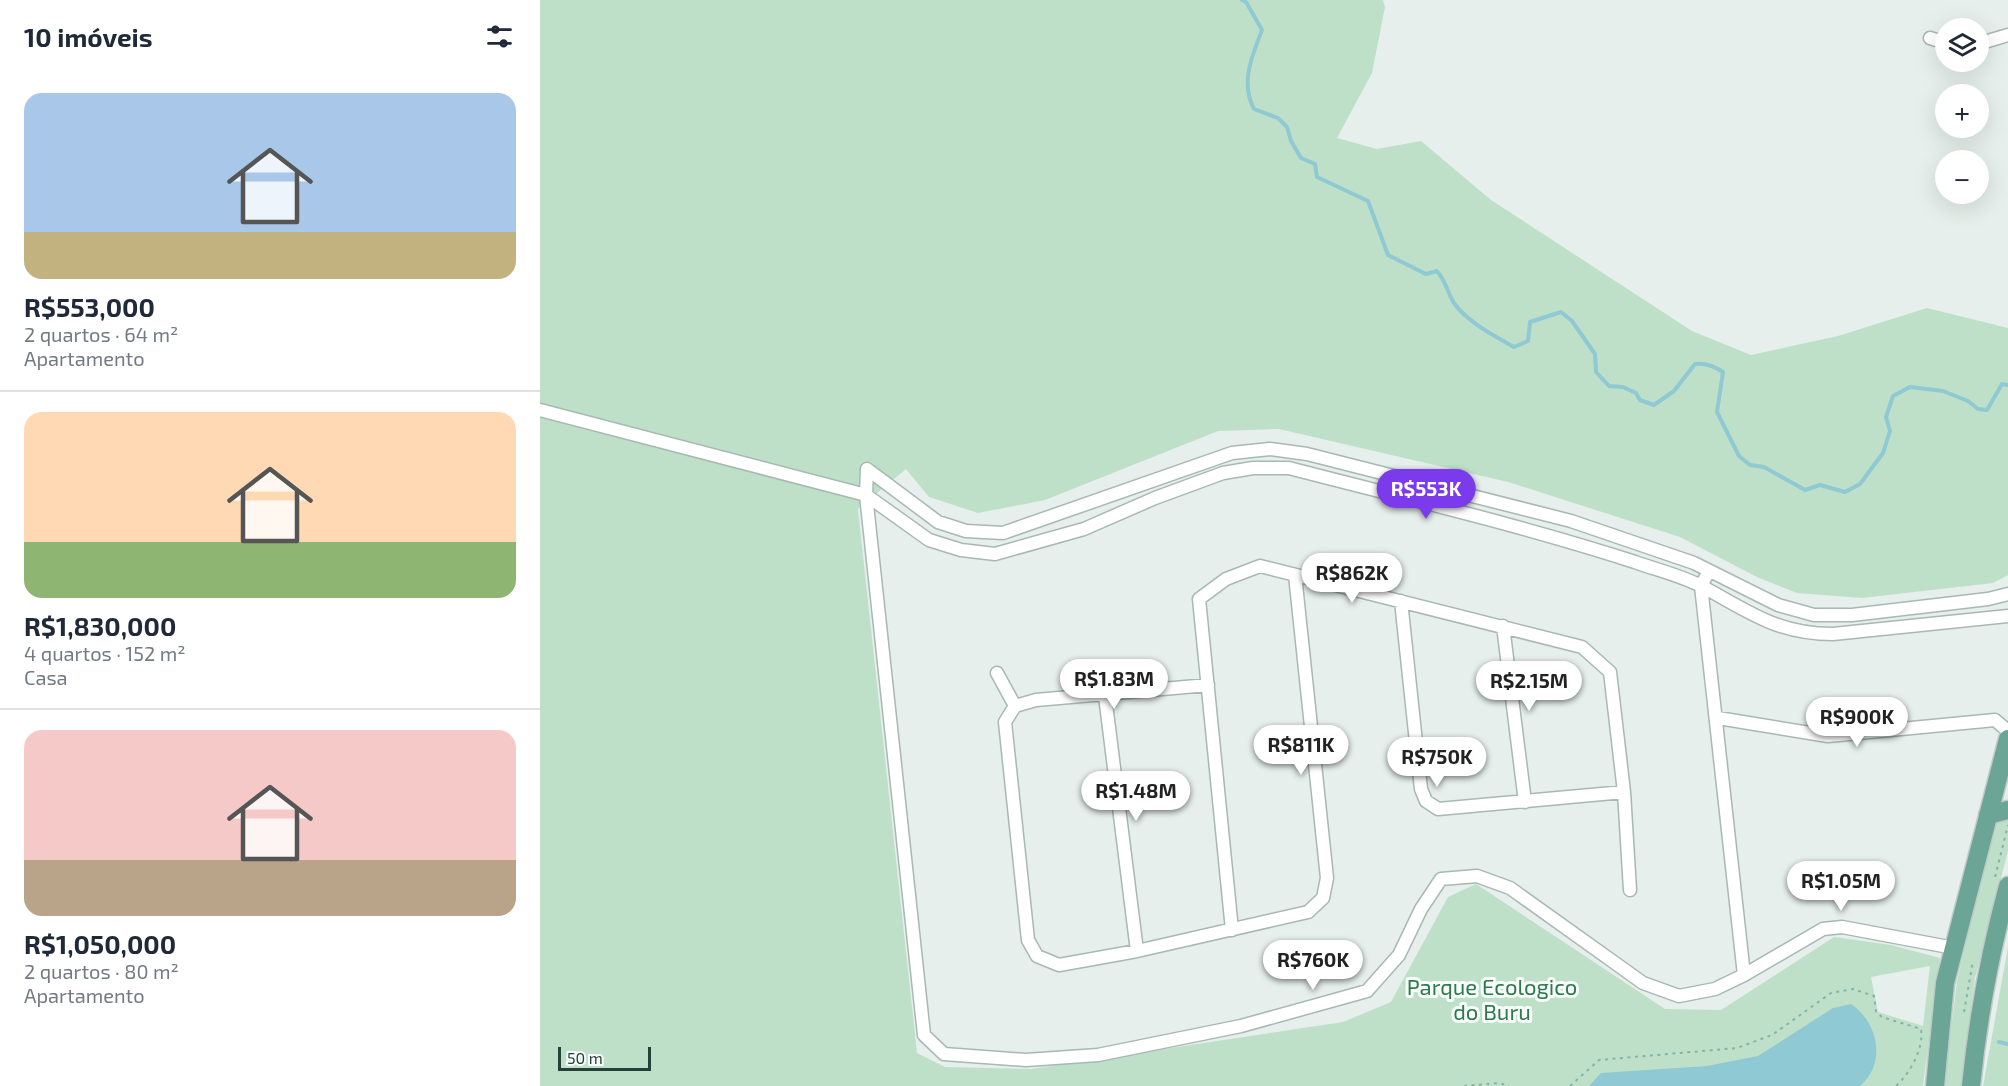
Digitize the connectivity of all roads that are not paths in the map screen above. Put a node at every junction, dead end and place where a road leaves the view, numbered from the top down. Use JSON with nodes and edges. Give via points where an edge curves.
{"nodes":[{"id":1,"x":2008,"y":35,"type":"edge"},
{"id":2,"x":1930,"y":38,"type":"dead end"},
{"id":3,"x":1935,"y":40,"type":"edge"},
{"id":4,"x":1989,"y":41,"type":"edge"},
{"id":5,"x":540,"y":410,"type":"edge"},
{"id":6,"x":866,"y":495,"type":"junction"},
{"id":7,"x":1709,"y":571,"type":"junction"},
{"id":8,"x":1296,"y":574,"type":"junction"},
{"id":9,"x":1701,"y":586,"type":"junction"},
{"id":10,"x":2008,"y":594,"type":"edge"},
{"id":11,"x":1401,"y":601,"type":"junction"},
{"id":12,"x":2008,"y":616,"type":"edge"},
{"id":13,"x":1503,"y":626,"type":"junction"},
{"id":14,"x":996,"y":673,"type":"dead end"},
{"id":15,"x":1208,"y":685,"type":"junction"},
{"id":16,"x":1105,"y":696,"type":"junction"},
{"id":17,"x":1015,"y":706,"type":"junction"},
{"id":18,"x":1718,"y":718,"type":"junction"},
{"id":19,"x":2008,"y":731,"type":"edge"},
{"id":20,"x":2008,"y":739,"type":"edge"},
{"id":21,"x":1624,"y":792,"type":"junction"},
{"id":22,"x":1525,"y":802,"type":"junction"},
{"id":23,"x":2008,"y":810,"type":"edge"},
{"id":24,"x":1988,"y":815,"type":"junction"},
{"id":25,"x":2008,"y":886,"type":"edge"},
{"id":26,"x":1630,"y":890,"type":"dead end"},
{"id":27,"x":1232,"y":930,"type":"junction"},
{"id":28,"x":1954,"y":948,"type":"junction"},
{"id":29,"x":1137,"y":951,"type":"junction"},
{"id":30,"x":1744,"y":975,"type":"junction"},
{"id":31,"x":1935,"y":1086,"type":"edge"},
{"id":32,"x":1971,"y":1086,"type":"edge"}],
"edges":[{"from":1,"to":4,"type":"street"},
{"from":2,"to":3,"type":"street"},
{"from":5,"to":6,"type":"street"},
{"from":6,"to":7,"type":"street","via":[[867,469],[938,522],[966,531],[1003,533],[1232,453],[1270,449],[1350,464],[1571,521]]},
{"from":6,"to":9,"type":"street","via":[[929,540],[961,550],[995,554],[1084,529],[1223,473],[1288,468],[1564,540]]},
{"from":6,"to":30,"type":"street","via":[[924,1035],[944,1053],[1026,1060],[1098,1055],[1241,1026],[1367,991],[1398,955],[1441,879],[1477,876],[1510,888],[1643,983],[1679,996],[1715,989]]},
{"from":7,"to":9,"type":"street"},
{"from":7,"to":10,"type":"street","via":[[1778,605],[1814,615],[1852,615]]},
{"from":8,"to":11,"type":"street"},
{"from":8,"to":15,"type":"street","via":[[1260,566],[1226,579],[1199,599]]},
{"from":8,"to":27,"type":"street","via":[[1327,878],[1323,898],[1308,912]]},
{"from":9,"to":12,"type":"street","via":[[1785,629],[1810,634]]},
{"from":9,"to":18,"type":"street"},
{"from":11,"to":13,"type":"street"},
{"from":11,"to":22,"type":"street","via":[[1421,789],[1426,801],[1438,809]]},
{"from":13,"to":21,"type":"street","via":[[1582,647],[1610,672]]},
{"from":13,"to":22,"type":"street"},
{"from":14,"to":17,"type":"street"},
{"from":15,"to":16,"type":"street"},
{"from":15,"to":27,"type":"street"},
{"from":16,"to":17,"type":"street","via":[[1036,700]]},
{"from":16,"to":29,"type":"street"},
{"from":17,"to":29,"type":"street","via":[[1005,722],[1028,940],[1037,957],[1059,965]]},
{"from":18,"to":19,"type":"street","via":[[1828,736],[1995,720]]},
{"from":18,"to":30,"type":"street"},
{"from":20,"to":24,"type":"main road"},
{"from":21,"to":22,"type":"street"},
{"from":21,"to":26,"type":"street"},
{"from":23,"to":24,"type":"main road"},
{"from":24,"to":28,"type":"main road"},
{"from":25,"to":32,"type":"main road","via":[[1989,956]]},
{"from":27,"to":29,"type":"street"},
{"from":28,"to":30,"type":"street","via":[[1842,927],[1823,929]]},
{"from":28,"to":31,"type":"main road","via":[[1945,983]]}]}
